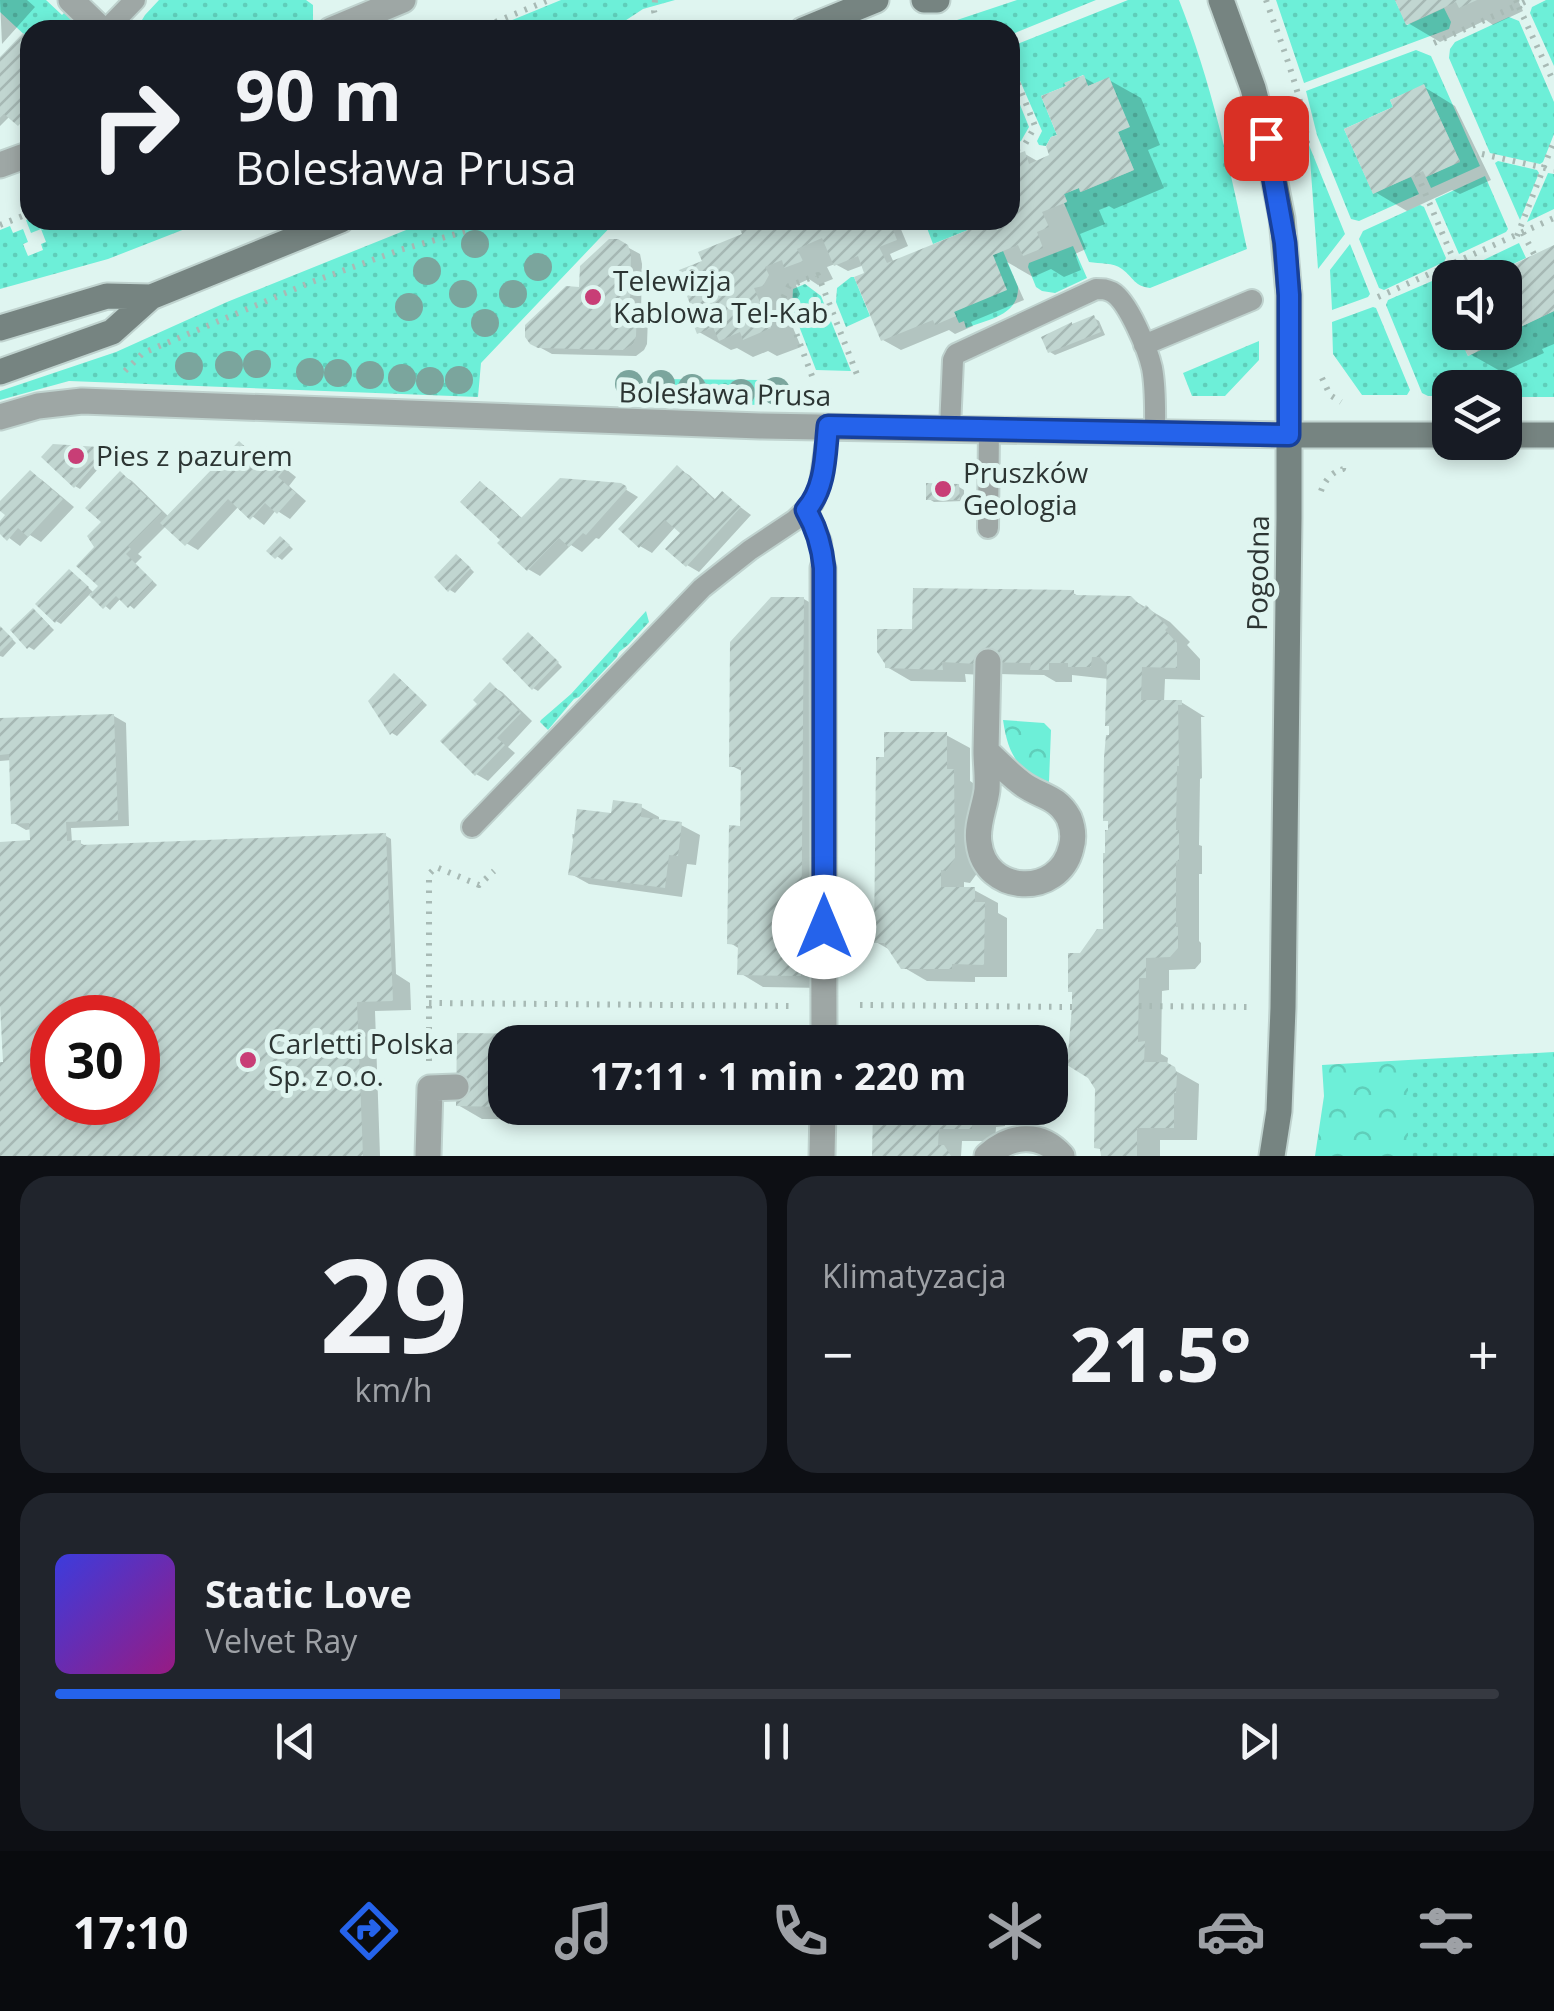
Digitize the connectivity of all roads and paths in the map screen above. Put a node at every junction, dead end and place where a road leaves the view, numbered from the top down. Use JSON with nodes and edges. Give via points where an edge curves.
{"nodes":[{"id":1,"x":71,"y":0,"type":"edge"},
{"id":2,"x":135,"y":0,"type":"edge"},
{"id":3,"x":403,"y":0,"type":"edge"},
{"id":4,"x":549,"y":0,"type":"edge"},
{"id":5,"x":876,"y":0,"type":"edge"},
{"id":6,"x":924,"y":0,"type":"edge"},
{"id":7,"x":937,"y":0,"type":"edge"},
{"id":8,"x":1221,"y":0,"type":"edge"},
{"id":9,"x":1266,"y":0,"type":"edge"},
{"id":10,"x":1529,"y":0,"type":"edge"},
{"id":11,"x":1517,"y":2,"type":"edge"},
{"id":12,"x":93,"y":20,"type":"edge"},
{"id":13,"x":114,"y":20,"type":"edge"},
{"id":14,"x":355,"y":20,"type":"edge"},
{"id":15,"x":500,"y":20,"type":"edge"},
{"id":16,"x":827,"y":20,"type":"edge"},
{"id":17,"x":1434,"y":43,"type":"dead end"},
{"id":18,"x":1554,"y":83,"type":"edge"},
{"id":19,"x":1020,"y":89,"type":"edge"},
{"id":20,"x":1554,"y":141,"type":"edge"},
{"id":21,"x":1307,"y":142,"type":"dead end"},
{"id":22,"x":1020,"y":147,"type":"edge"},
{"id":23,"x":1482,"y":154,"type":"dead end"},
{"id":24,"x":1544,"y":168,"type":"junction"},
{"id":25,"x":1554,"y":170,"type":"edge"},
{"id":26,"x":1417,"y":174,"type":"dead end"},
{"id":27,"x":1554,"y":218,"type":"edge"},
{"id":28,"x":316,"y":230,"type":"edge"},
{"id":29,"x":470,"y":230,"type":"edge"},
{"id":30,"x":1520,"y":235,"type":"junction"},
{"id":31,"x":1534,"y":254,"type":"dead end"},
{"id":32,"x":1457,"y":260,"type":"edge"},
{"id":33,"x":1463,"y":260,"type":"edge"},
{"id":34,"x":1432,"y":273,"type":"edge"},
{"id":35,"x":151,"y":297,"type":"junction"},
{"id":36,"x":1378,"y":297,"type":"dead end"},
{"id":37,"x":1252,"y":300,"type":"dead end"},
{"id":38,"x":0,"y":328,"type":"edge"},
{"id":39,"x":1144,"y":346,"type":"junction"},
{"id":40,"x":0,"y":372,"type":"edge"},
{"id":41,"x":1322,"y":372,"type":"dead end"},
{"id":42,"x":812,"y":376,"type":"dead end"},
{"id":43,"x":858,"y":377,"type":"dead end"},
{"id":44,"x":109,"y":403,"type":"junction"},
{"id":45,"x":1349,"y":405,"type":"dead end"},
{"id":46,"x":0,"y":417,"type":"edge"},
{"id":47,"x":828,"y":426,"type":"junction"},
{"id":48,"x":950,"y":428,"type":"junction"},
{"id":49,"x":989,"y":428,"type":"junction"},
{"id":50,"x":1156,"y":432,"type":"junction"},
{"id":51,"x":1289,"y":435,"type":"junction"},
{"id":52,"x":1432,"y":436,"type":"edge"},
{"id":53,"x":1522,"y":436,"type":"edge"},
{"id":54,"x":1554,"y":436,"type":"edge"},
{"id":55,"x":806,"y":510,"type":"junction"},
{"id":56,"x":988,"y":528,"type":"dead end"},
{"id":57,"x":824,"y":568,"type":"joint"},
{"id":58,"x":988,"y":662,"type":"dead end"},
{"id":59,"x":986,"y":750,"type":"junction"},
{"id":60,"x":472,"y":828,"type":"dead end"},
{"id":61,"x":494,"y":871,"type":"dead end"},
{"id":62,"x":429,"y":1004,"type":"junction"},
{"id":63,"x":860,"y":1005,"type":"dead end"},
{"id":64,"x":825,"y":1006,"type":"junction"},
{"id":65,"x":1072,"y":1006,"type":"dead end"},
{"id":66,"x":1139,"y":1006,"type":"dead end"},
{"id":67,"x":1255,"y":1007,"type":"dead end"},
{"id":68,"x":824,"y":1025,"type":"edge"},
{"id":69,"x":430,"y":1088,"type":"junction"},
{"id":70,"x":456,"y":1088,"type":"dead end"},
{"id":71,"x":823,"y":1125,"type":"edge"},
{"id":72,"x":428,"y":1156,"type":"edge"},
{"id":73,"x":822,"y":1156,"type":"edge"},
{"id":74,"x":987,"y":1156,"type":"edge"},
{"id":75,"x":1062,"y":1156,"type":"edge"},
{"id":76,"x":1272,"y":1156,"type":"edge"}],
"edges":[{"from":1,"to":12,"type":"street"},
{"from":2,"to":13,"type":"lane"},
{"from":3,"to":14,"type":"street"},
{"from":4,"to":15,"type":"path"},
{"from":5,"to":16,"type":"street"},
{"from":6,"to":7,"type":"street"},
{"from":8,"to":51,"type":"street","name":"Pogodna","via":[[1253,88],[1282,218]]},
{"from":9,"to":21,"type":"path"},
{"from":10,"to":11,"type":"path"},
{"from":11,"to":17,"type":"path"},
{"from":11,"to":18,"type":"path"},
{"from":19,"to":22,"type":"path","via":[[1035,126]]},
{"from":20,"to":24,"type":"path"},
{"from":23,"to":24,"type":"path"},
{"from":24,"to":25,"type":"path"},
{"from":24,"to":30,"type":"path"},
{"from":26,"to":32,"type":"path"},
{"from":27,"to":30,"type":"path"},
{"from":28,"to":35,"type":"street"},
{"from":29,"to":44,"type":"path","via":[[308,283],[143,353],[112,386]]},
{"from":30,"to":31,"type":"path"},
{"from":30,"to":33,"type":"path"},
{"from":34,"to":36,"type":"path"},
{"from":35,"to":38,"type":"street","via":[[106,296]]},
{"from":35,"to":40,"type":"street","via":[[112,332]]},
{"from":37,"to":39,"type":"lane"},
{"from":39,"to":48,"type":"lane","via":[[1122,302],[1096,289],[956,354]]},
{"from":39,"to":50,"type":"lane","via":[[1152,366]]},
{"from":41,"to":45,"type":"path","via":[[1330,394]]},
{"from":42,"to":43,"type":"path","via":[[783,298],[789,286],[818,275]]},
{"from":44,"to":46,"type":"street","name":"Bolesława Prusa","via":[[68,401]]},
{"from":44,"to":47,"type":"street","name":"Bolesława Prusa"},
{"from":47,"to":48,"type":"street","name":"Bolesława Prusa"},
{"from":47,"to":55,"type":"lane","via":[[820,484]]},
{"from":48,"to":49,"type":"street","name":"Bolesława Prusa"},
{"from":49,"to":50,"type":"street","name":"Bolesława Prusa"},
{"from":49,"to":56,"type":"lane"},
{"from":50,"to":51,"type":"street","name":"Bolesława Prusa"},
{"from":51,"to":52,"type":"street","name":"Bolesława Prusa"},
{"from":51,"to":76,"type":"street","name":"Pogodna","via":[[1283,1008]]},
{"from":53,"to":54,"type":"street"},
{"from":55,"to":57,"type":"lane"},
{"from":55,"to":60,"type":"lane","via":[[694,595]]},
{"from":57,"to":64,"type":"street"},
{"from":58,"to":59,"type":"street"},
{"from":59,"to":59,"type":"street","via":[[1023,785],[1056,800],[1072,826],[1070,855],[1038,884],[1008,882],[984,860],[979,828]]},
{"from":61,"to":62,"type":"path","via":[[480,885],[436,867],[429,874]]},
{"from":62,"to":64,"type":"path"},
{"from":62,"to":69,"type":"path"},
{"from":63,"to":65,"type":"path"},
{"from":64,"to":68,"type":"street"},
{"from":66,"to":67,"type":"path"},
{"from":69,"to":70,"type":"street"},
{"from":69,"to":72,"type":"street"},
{"from":71,"to":73,"type":"street"},
{"from":74,"to":75,"type":"street","via":[[1027,1138]]}]}
